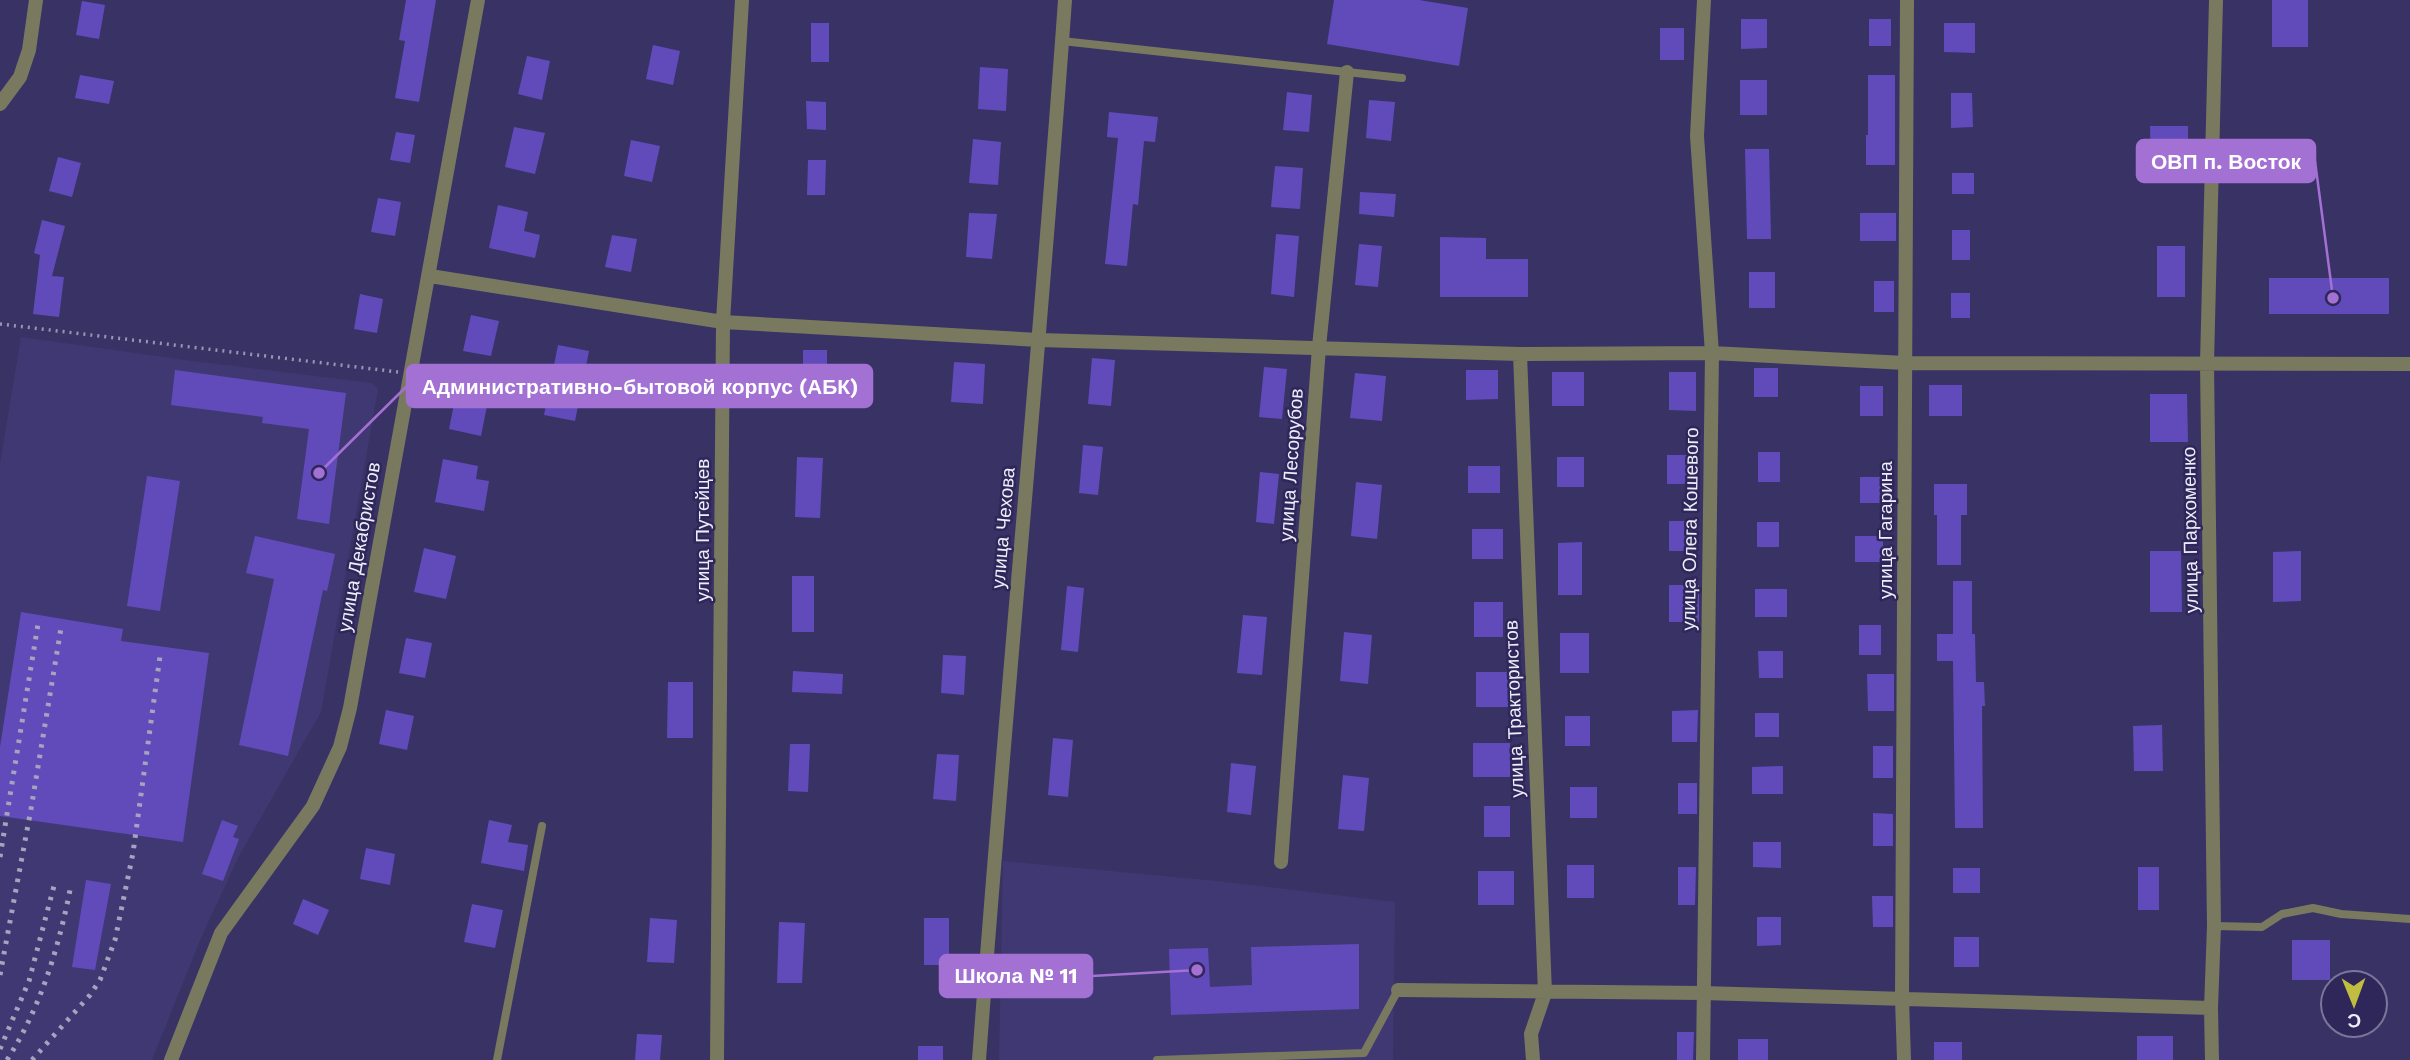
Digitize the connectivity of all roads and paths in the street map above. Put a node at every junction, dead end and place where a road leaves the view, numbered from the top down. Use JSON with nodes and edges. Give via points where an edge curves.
{"nodes":[{"id":1,"x":36,"y":0,"type":"edge"},
{"id":2,"x":478,"y":0,"type":"edge"},
{"id":3,"x":742,"y":0,"type":"edge"},
{"id":4,"x":1065,"y":0,"type":"edge"},
{"id":5,"x":1704,"y":0,"type":"edge"},
{"id":6,"x":1906,"y":0,"type":"edge"},
{"id":7,"x":2216,"y":0,"type":"edge"},
{"id":8,"x":1062,"y":41,"type":"junction"},
{"id":9,"x":1347,"y":72,"type":"junction"},
{"id":10,"x":1402,"y":78,"type":"dead end"},
{"id":11,"x":0,"y":104,"type":"edge"},
{"id":12,"x":430,"y":276,"type":"junction"},
{"id":13,"x":723,"y":322,"type":"junction"},
{"id":14,"x":0,"y":324,"type":"edge"},
{"id":15,"x":1039,"y":340,"type":"junction"},
{"id":16,"x":1319,"y":346,"type":"junction"},
{"id":17,"x":1712,"y":353,"type":"junction"},
{"id":18,"x":1520,"y":354,"type":"junction"},
{"id":19,"x":1905,"y":363,"type":"junction"},
{"id":20,"x":2207,"y":363,"type":"junction"},
{"id":21,"x":2410,"y":364,"type":"edge"},
{"id":22,"x":410,"y":373,"type":"junction"},
{"id":23,"x":542,"y":826,"type":"dead end"},
{"id":24,"x":1281,"y":862,"type":"dead end"},
{"id":25,"x":2410,"y":919,"type":"edge"},
{"id":26,"x":2214,"y":926,"type":"junction"},
{"id":27,"x":1398,"y":990,"type":"joint"},
{"id":28,"x":1545,"y":993,"type":"junction"},
{"id":29,"x":1703,"y":993,"type":"junction"},
{"id":30,"x":1902,"y":999,"type":"junction"},
{"id":31,"x":2211,"y":1008,"type":"junction"},
{"id":32,"x":171,"y":1060,"type":"edge"},
{"id":33,"x":497,"y":1060,"type":"edge"},
{"id":34,"x":717,"y":1060,"type":"edge"},
{"id":35,"x":979,"y":1060,"type":"edge"},
{"id":36,"x":1157,"y":1060,"type":"edge"},
{"id":37,"x":1532,"y":1060,"type":"edge"},
{"id":38,"x":1703,"y":1060,"type":"edge"},
{"id":39,"x":1904,"y":1060,"type":"edge"},
{"id":40,"x":2212,"y":1060,"type":"edge"}],
"edges":[{"from":1,"to":11,"type":"street","via":[[20,77]]},
{"from":2,"to":12,"type":"street","name":"улица Декабристов"},
{"from":3,"to":13,"type":"street","name":"улица Путейцев"},
{"from":4,"to":8,"type":"street","name":"улица Чехова"},
{"from":5,"to":17,"type":"street","name":"улица Олега Кошевого","via":[[1698,136]]},
{"from":6,"to":19,"type":"street","name":"улица Гагарина"},
{"from":7,"to":20,"type":"street","name":"улица Пархоменко"},
{"from":8,"to":9,"type":"lane"},
{"from":8,"to":15,"type":"street","name":"улица Чехова"},
{"from":9,"to":10,"type":"lane"},
{"from":9,"to":16,"type":"street","name":"улица Лесорубов"},
{"from":12,"to":13,"type":"street"},
{"from":12,"to":22,"type":"street","name":"улица Декабристов"},
{"from":13,"to":15,"type":"street"},
{"from":13,"to":34,"type":"street","name":"улица Путейцев"},
{"from":14,"to":22,"type":"path"},
{"from":15,"to":16,"type":"street"},
{"from":15,"to":35,"type":"street","name":"улица Чехова"},
{"from":16,"to":18,"type":"street"},
{"from":16,"to":24,"type":"street","name":"улица Лесорубов"},
{"from":17,"to":18,"type":"street"},
{"from":17,"to":19,"type":"street"},
{"from":17,"to":29,"type":"street","name":"улица Олега Кошевого"},
{"from":18,"to":28,"type":"street","name":"улица Трактористов"},
{"from":19,"to":20,"type":"street"},
{"from":19,"to":30,"type":"street","name":"улица Гагарина"},
{"from":20,"to":21,"type":"street"},
{"from":20,"to":26,"type":"street","name":"улица Пархоменко"},
{"from":22,"to":32,"type":"street","name":"улица Декабристов","via":[[340,747],[313,806],[221,933]]},
{"from":23,"to":33,"type":"lane"},
{"from":25,"to":26,"type":"lane","via":[[2313,908],[2282,914],[2262,926]]},
{"from":26,"to":31,"type":"street","name":"улица Пархоменко"},
{"from":27,"to":28,"type":"street"},
{"from":27,"to":36,"type":"lane","via":[[1364,1053]]},
{"from":28,"to":29,"type":"street"},
{"from":28,"to":37,"type":"street","name":"улица Трактористов","via":[[1531,1034]]},
{"from":29,"to":30,"type":"street"},
{"from":29,"to":38,"type":"street","name":"улица Олега Кошевого"},
{"from":30,"to":31,"type":"street"},
{"from":30,"to":39,"type":"street","name":"улица Гагарина"},
{"from":31,"to":40,"type":"street","name":"улица Пархоменко"}]}
